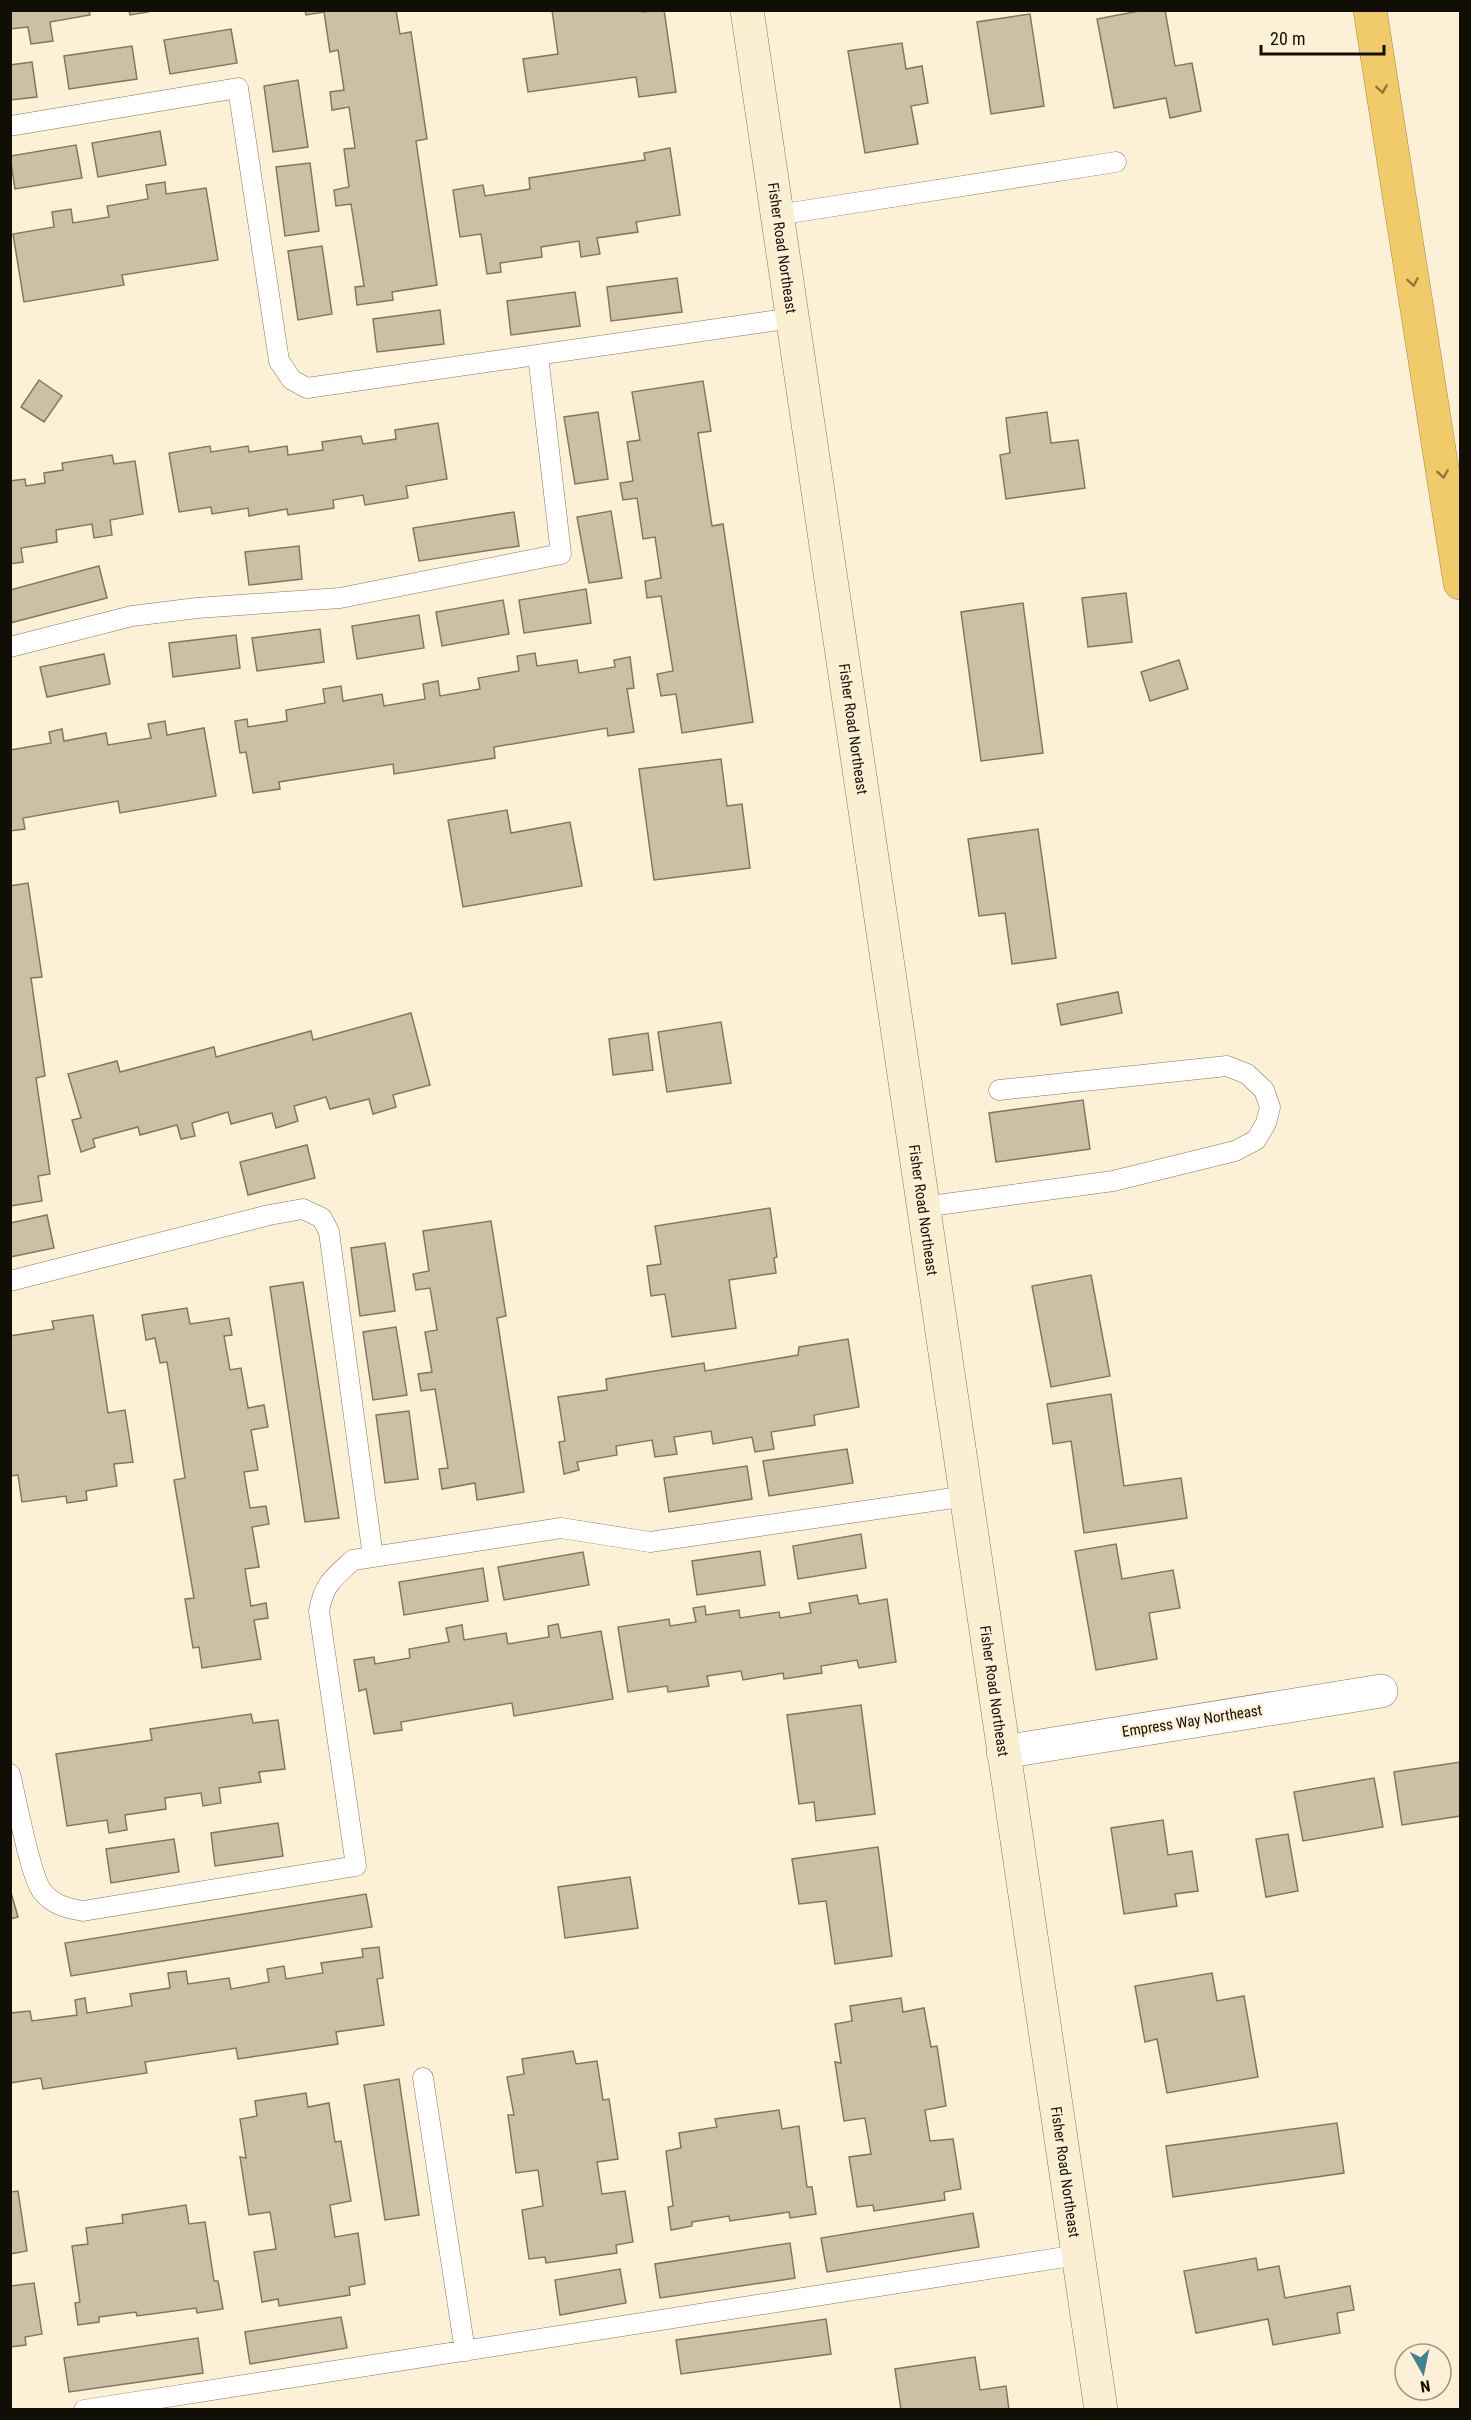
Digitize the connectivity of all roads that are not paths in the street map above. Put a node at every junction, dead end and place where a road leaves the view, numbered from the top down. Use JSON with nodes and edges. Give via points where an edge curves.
{"nodes":[{"id":1,"x":747,"y":10,"type":"edge"},
{"id":2,"x":1370,"y":10,"type":"edge"},
{"id":3,"x":10,"y":126,"type":"edge"},
{"id":4,"x":1116,"y":162,"type":"dead end"},
{"id":5,"x":777,"y":215,"type":"junction"},
{"id":6,"x":793,"y":318,"type":"junction"},
{"id":7,"x":538,"y":355,"type":"junction"},
{"id":8,"x":1461,"y":583,"type":"edge"},
{"id":9,"x":10,"y":647,"type":"edge"},
{"id":10,"x":999,"y":1089,"type":"dead end"},
{"id":11,"x":923,"y":1207,"type":"junction"},
{"id":12,"x":10,"y":1281,"type":"edge"},
{"id":13,"x":967,"y":1497,"type":"junction"},
{"id":14,"x":373,"y":1557,"type":"junction"},
{"id":15,"x":1381,"y":1691,"type":"dead end"},
{"id":16,"x":1003,"y":1752,"type":"junction"},
{"id":17,"x":10,"y":1774,"type":"edge"},
{"id":18,"x":423,"y":2078,"type":"dead end"},
{"id":19,"x":1078,"y":2255,"type":"junction"},
{"id":20,"x":465,"y":2351,"type":"junction"},
{"id":21,"x":84,"y":2409,"type":"edge"},
{"id":22,"x":1101,"y":2409,"type":"edge"}],
"edges":[{"from":1,"to":5,"type":"street","name":"Fisher Road Northeast"},
{"from":2,"to":8,"type":"highway","one_way":true},
{"from":3,"to":7,"type":"lane","via":[[238,88],[279,361],[292,380],[307,388]]},
{"from":4,"to":5,"type":"lane"},
{"from":5,"to":6,"type":"street","name":"Fisher Road Northeast"},
{"from":6,"to":7,"type":"lane"},
{"from":6,"to":11,"type":"street","name":"Fisher Road Northeast"},
{"from":7,"to":9,"type":"lane","via":[[561,554],[340,598],[132,616]]},
{"from":10,"to":11,"type":"lane","via":[[1227,1066],[1256,1082],[1264,1090],[1270,1107],[1256,1140],[1235,1151],[1113,1181]]},
{"from":11,"to":13,"type":"street","name":"Fisher Road Northeast"},
{"from":12,"to":14,"type":"lane","via":[[268,1215],[303,1209],[322,1218],[329,1232]]},
{"from":13,"to":14,"type":"lane","via":[[650,1542],[561,1528]]},
{"from":13,"to":16,"type":"street","name":"Fisher Road Northeast"},
{"from":14,"to":17,"type":"lane","via":[[353,1560],[336,1576],[322,1593],[320,1611],[356,1866],[82,1911],[61,1907],[41,1890],[32,1867]]},
{"from":15,"to":16,"type":"street","name":"Empress Way Northeast"},
{"from":16,"to":19,"type":"street","name":"Fisher Road Northeast"},
{"from":18,"to":20,"type":"lane"},
{"from":19,"to":20,"type":"lane"},
{"from":19,"to":22,"type":"street","name":"Fisher Road Northeast"},
{"from":20,"to":21,"type":"lane"}]}
